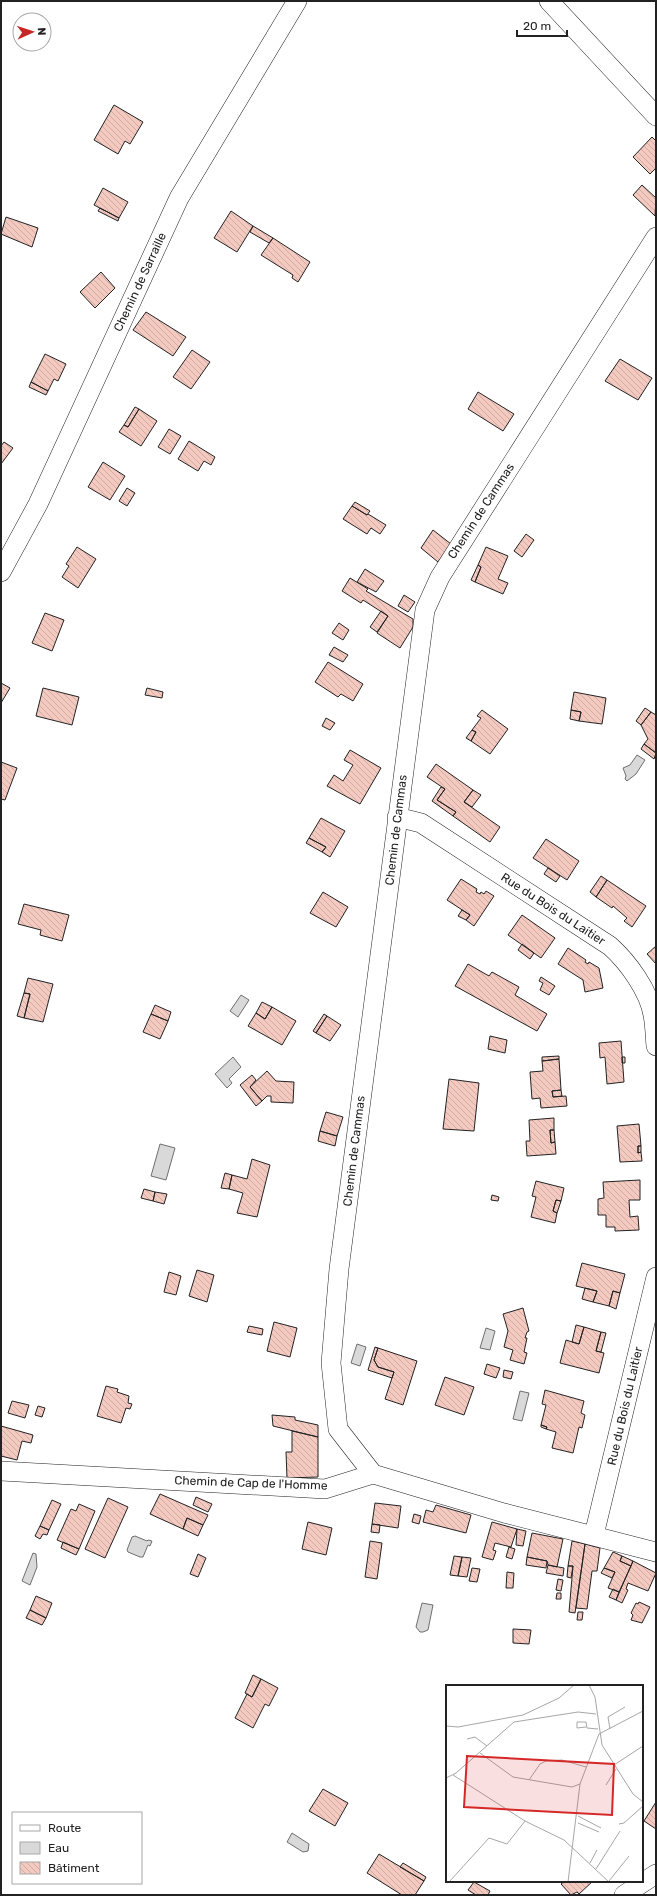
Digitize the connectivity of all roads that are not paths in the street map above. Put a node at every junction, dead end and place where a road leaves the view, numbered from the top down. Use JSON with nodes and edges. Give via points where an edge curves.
{"nodes":[{"id":1,"x":297,"y":1,"type":"edge"},
{"id":2,"x":549,"y":1,"type":"edge"},
{"id":3,"x":656,"y":116,"type":"edge"},
{"id":4,"x":656,"y":237,"type":"edge"},
{"id":5,"x":1,"y":572,"type":"edge"},
{"id":6,"x":397,"y":817,"type":"junction"},
{"id":7,"x":656,"y":1046,"type":"edge"},
{"id":8,"x":656,"y":1277,"type":"edge"},
{"id":9,"x":1,"y":1471,"type":"edge"},
{"id":10,"x":373,"y":1474,"type":"junction"},
{"id":11,"x":594,"y":1535,"type":"junction"},
{"id":12,"x":656,"y":1552,"type":"edge"},
{"id":13,"x":656,"y":1874,"type":"edge"},
{"id":14,"x":635,"y":1892,"type":"edge"}],
"edges":[{"from":1,"to":5,"type":"street","name":"Chemin de Sarraille","via":[[179,198],[38,504]]},
{"from":2,"to":3,"type":"street"},
{"from":4,"to":6,"type":"street","name":"Chemin de Cammas","via":[[440,577],[425,610]]},
{"from":6,"to":7,"type":"street","name":"Rue du Bois du Laitier","via":[[421,823],[610,946],[623,958],[642,986],[653,1014]]},
{"from":6,"to":10,"type":"street","name":"Chemin de Cammas","via":[[339,1269],[331,1362],[338,1429]]},
{"from":8,"to":11,"type":"street","name":"Rue du Bois du Laitier"},
{"from":9,"to":10,"type":"street","name":"Chemin de Cap de l'Homme","via":[[325,1489]]},
{"from":10,"to":11,"type":"street","via":[[504,1513]]},
{"from":11,"to":12,"type":"street"},
{"from":13,"to":14,"type":"street"}]}
